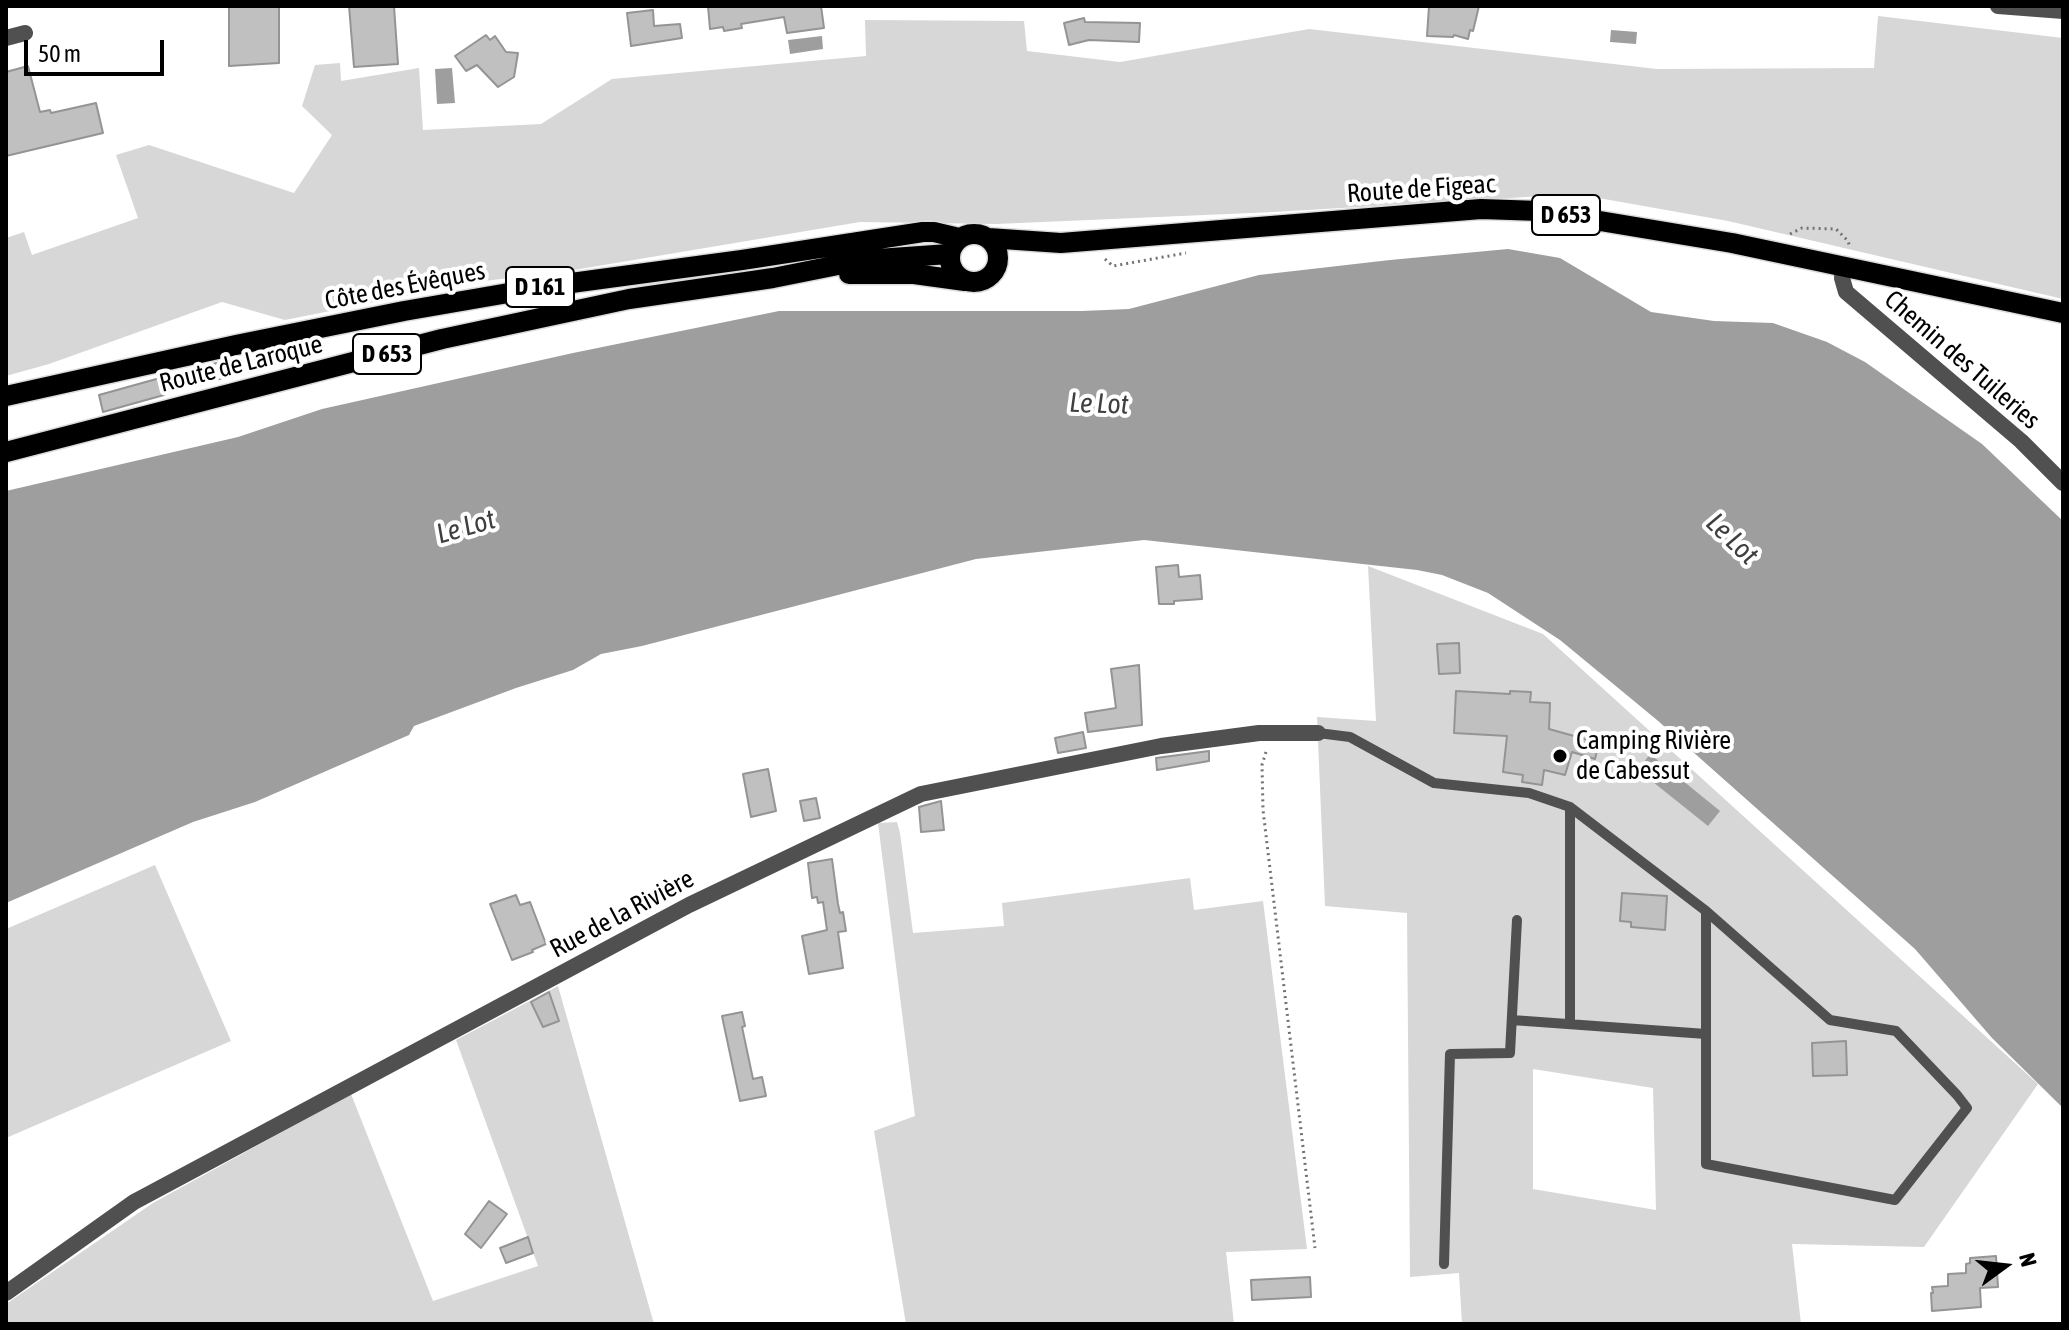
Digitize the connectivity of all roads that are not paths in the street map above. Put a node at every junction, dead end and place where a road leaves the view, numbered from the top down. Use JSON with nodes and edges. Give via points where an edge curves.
{"nodes":[{"id":1,"x":1998,"y":6,"type":"edge"},
{"id":2,"x":2040,"y":8,"type":"edge"},
{"id":3,"x":2063,"y":11,"type":"edge"},
{"id":4,"x":25,"y":33,"type":"dead end"},
{"id":5,"x":6,"y":38,"type":"edge"},
{"id":6,"x":988,"y":238,"type":"junction"},
{"id":7,"x":1061,"y":243,"type":"junction"},
{"id":8,"x":954,"y":246,"type":"junction"},
{"id":9,"x":998,"y":265,"type":"junction"},
{"id":10,"x":1843,"y":267,"type":"junction"},
{"id":11,"x":773,"y":278,"type":"junction"},
{"id":12,"x":965,"y":281,"type":"junction"},
{"id":13,"x":2063,"y":313,"type":"edge"},
{"id":14,"x":6,"y":396,"type":"edge"},
{"id":15,"x":6,"y":452,"type":"edge"},
{"id":16,"x":2063,"y":483,"type":"edge"},
{"id":17,"x":1318,"y":733,"type":"joint"},
{"id":18,"x":1570,"y":807,"type":"junction"},
{"id":19,"x":1706,"y":911,"type":"junction"},
{"id":20,"x":1517,"y":920,"type":"dead end"},
{"id":21,"x":1512,"y":1020,"type":"junction"},
{"id":22,"x":1570,"y":1024,"type":"junction"},
{"id":23,"x":1706,"y":1034,"type":"junction"},
{"id":24,"x":1444,"y":1264,"type":"dead end"},
{"id":25,"x":6,"y":1293,"type":"edge"}],
"edges":[{"from":1,"to":2,"type":"street"},
{"from":2,"to":3,"type":"street"},
{"from":4,"to":5,"type":"street"},
{"from":6,"to":7,"type":"main road","name":"Route de Figeac","number":"D 653"},
{"from":6,"to":8,"type":"main road","via":[[974,233]]},
{"from":6,"to":9,"type":"main road","via":[[997,250]]},
{"from":7,"to":9,"type":"main road","name":"Route de Figeac","number":"D 653"},
{"from":7,"to":10,"type":"main road","name":"Route de Figeac","number":"D 653","via":[[1481,209],[1540,211]]},
{"from":8,"to":11,"type":"main road","name":"Route de Laroque","number":"D 653"},
{"from":8,"to":12,"type":"main road","via":[[952,271]]},
{"from":8,"to":14,"type":"main road","name":"Côte des Évêques","number":"D 161","via":[[934,232],[923,232],[549,286],[236,345]]},
{"from":9,"to":12,"type":"main road","via":[[988,278]]},
{"from":10,"to":13,"type":"main road","name":"Route de Figeac","number":"D 653"},
{"from":10,"to":16,"type":"street","name":"Chemin des Tuileries","via":[[1846,292]]},
{"from":11,"to":12,"type":"main road","name":"Route de Laroque","number":"D 653","via":[[874,273]]},
{"from":11,"to":15,"type":"main road","name":"Route de Laroque","number":"D 653","via":[[629,299],[442,339]]},
{"from":17,"to":18,"type":"lane","via":[[1350,737],[1434,783],[1529,793]]},
{"from":17,"to":25,"type":"street","name":"Rue de la Rivière","via":[[1259,733],[1161,746],[921,794],[689,905],[134,1202]]},
{"from":18,"to":19,"type":"lane"},
{"from":18,"to":22,"type":"lane"},
{"from":19,"to":23,"type":"lane"},
{"from":19,"to":23,"type":"lane","via":[[1830,1020],[1896,1031],[1967,1108],[1895,1200],[1706,1164]]},
{"from":20,"to":21,"type":"lane"},
{"from":21,"to":22,"type":"lane"},
{"from":21,"to":24,"type":"lane","via":[[1510,1053],[1450,1054]]},
{"from":22,"to":23,"type":"lane"}]}
